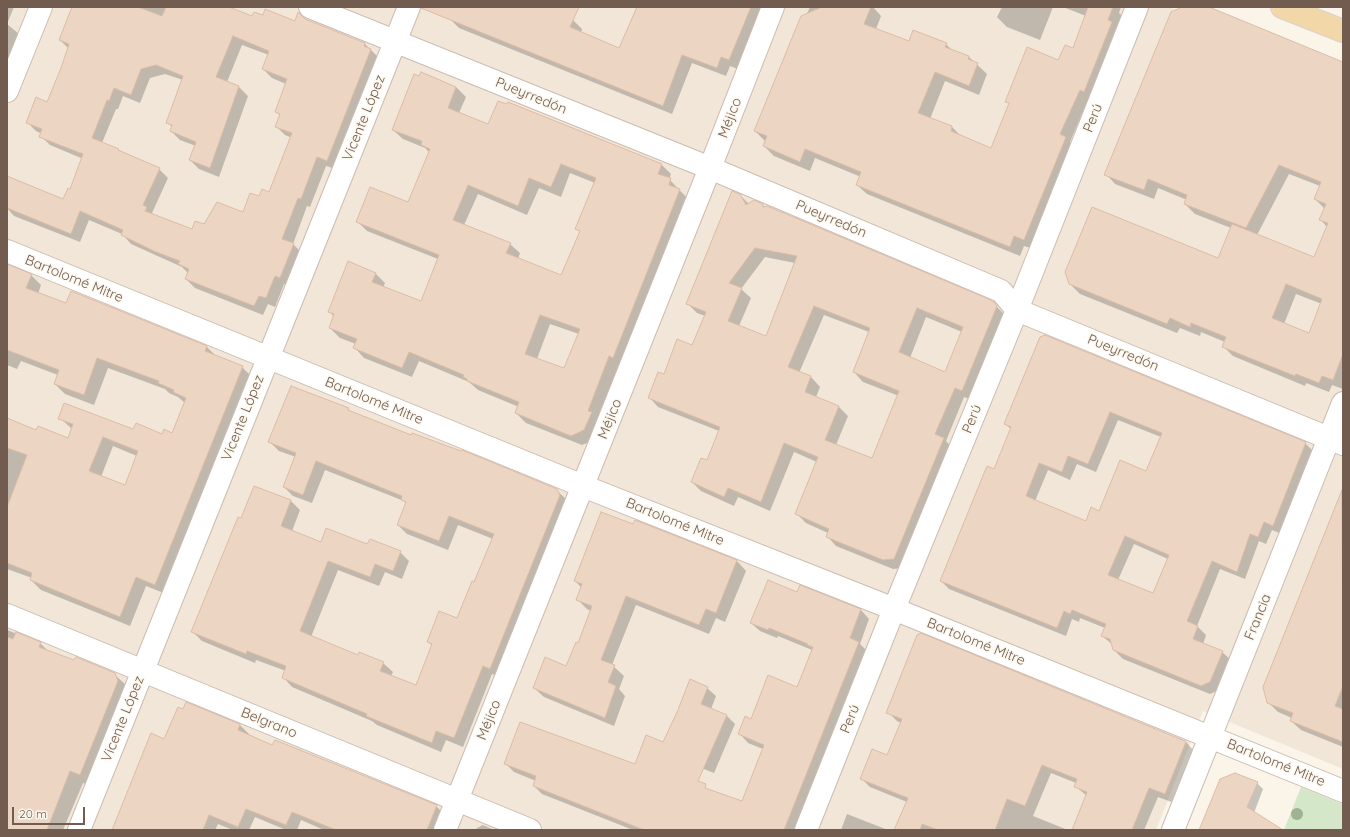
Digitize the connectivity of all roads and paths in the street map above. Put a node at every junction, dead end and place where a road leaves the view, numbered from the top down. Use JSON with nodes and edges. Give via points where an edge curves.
{"nodes":[{"id":1,"x":41,"y":7,"type":"edge"},
{"id":2,"x":310,"y":7,"type":"edge"},
{"id":3,"x":409,"y":7,"type":"edge"},
{"id":4,"x":773,"y":7,"type":"edge"},
{"id":5,"x":1137,"y":7,"type":"edge"},
{"id":6,"x":1282,"y":7,"type":"edge"},
{"id":7,"x":1343,"y":31,"type":"edge"},
{"id":8,"x":395,"y":41,"type":"junction"},
{"id":9,"x":7,"y":91,"type":"edge"},
{"id":10,"x":710,"y":168,"type":"junction"},
{"id":11,"x":7,"y":251,"type":"edge"},
{"id":12,"x":1017,"y":310,"type":"junction"},
{"id":13,"x":268,"y":357,"type":"junction"},
{"id":14,"x":1343,"y":404,"type":"edge"},
{"id":15,"x":1336,"y":441,"type":"edge"},
{"id":16,"x":583,"y":486,"type":"junction"},
{"id":17,"x":894,"y":608,"type":"junction"},
{"id":18,"x":7,"y":615,"type":"edge"},
{"id":19,"x":142,"y":670,"type":"junction"},
{"id":20,"x":1211,"y":736,"type":"junction"},
{"id":21,"x":1343,"y":791,"type":"edge"},
{"id":22,"x":457,"y":801,"type":"junction"},
{"id":23,"x":79,"y":830,"type":"edge"},
{"id":24,"x":445,"y":830,"type":"edge"},
{"id":25,"x":530,"y":830,"type":"edge"},
{"id":26,"x":806,"y":830,"type":"edge"},
{"id":27,"x":1173,"y":830,"type":"edge"}],
"edges":[{"from":1,"to":9,"type":"street"},
{"from":2,"to":8,"type":"street","name":"Pueyrredón"},
{"from":3,"to":8,"type":"street","name":"Vicente López"},
{"from":4,"to":10,"type":"street","name":"Méjico"},
{"from":5,"to":12,"type":"street","name":"Perú"},
{"from":6,"to":7,"type":"main road"},
{"from":8,"to":10,"type":"street","name":"Pueyrredón"},
{"from":8,"to":13,"type":"street","name":"Vicente López"},
{"from":10,"to":12,"type":"street","name":"Pueyrredón","via":[[1001,291]]},
{"from":10,"to":16,"type":"street","name":"Méjico"},
{"from":11,"to":13,"type":"street","name":"Bartolomé Mitre"},
{"from":12,"to":15,"type":"street","name":"Pueyrredón"},
{"from":12,"to":17,"type":"street","name":"Perú"},
{"from":13,"to":16,"type":"street","name":"Bartolomé Mitre"},
{"from":13,"to":19,"type":"street","name":"Vicente López"},
{"from":14,"to":15,"type":"street","name":"Francia"},
{"from":15,"to":20,"type":"street","name":"Francia"},
{"from":16,"to":17,"type":"street","name":"Bartolomé Mitre"},
{"from":16,"to":22,"type":"street","name":"Méjico"},
{"from":17,"to":20,"type":"street","name":"Bartolomé Mitre"},
{"from":17,"to":26,"type":"street","name":"Perú"},
{"from":18,"to":19,"type":"street","name":"Belgrano"},
{"from":19,"to":22,"type":"street","name":"Belgrano"},
{"from":19,"to":23,"type":"street","name":"Vicente López"},
{"from":20,"to":21,"type":"street","name":"Bartolomé Mitre"},
{"from":20,"to":27,"type":"street","name":"Francia"},
{"from":22,"to":24,"type":"street","name":"Méjico"},
{"from":22,"to":25,"type":"street","name":"Belgrano"}]}
